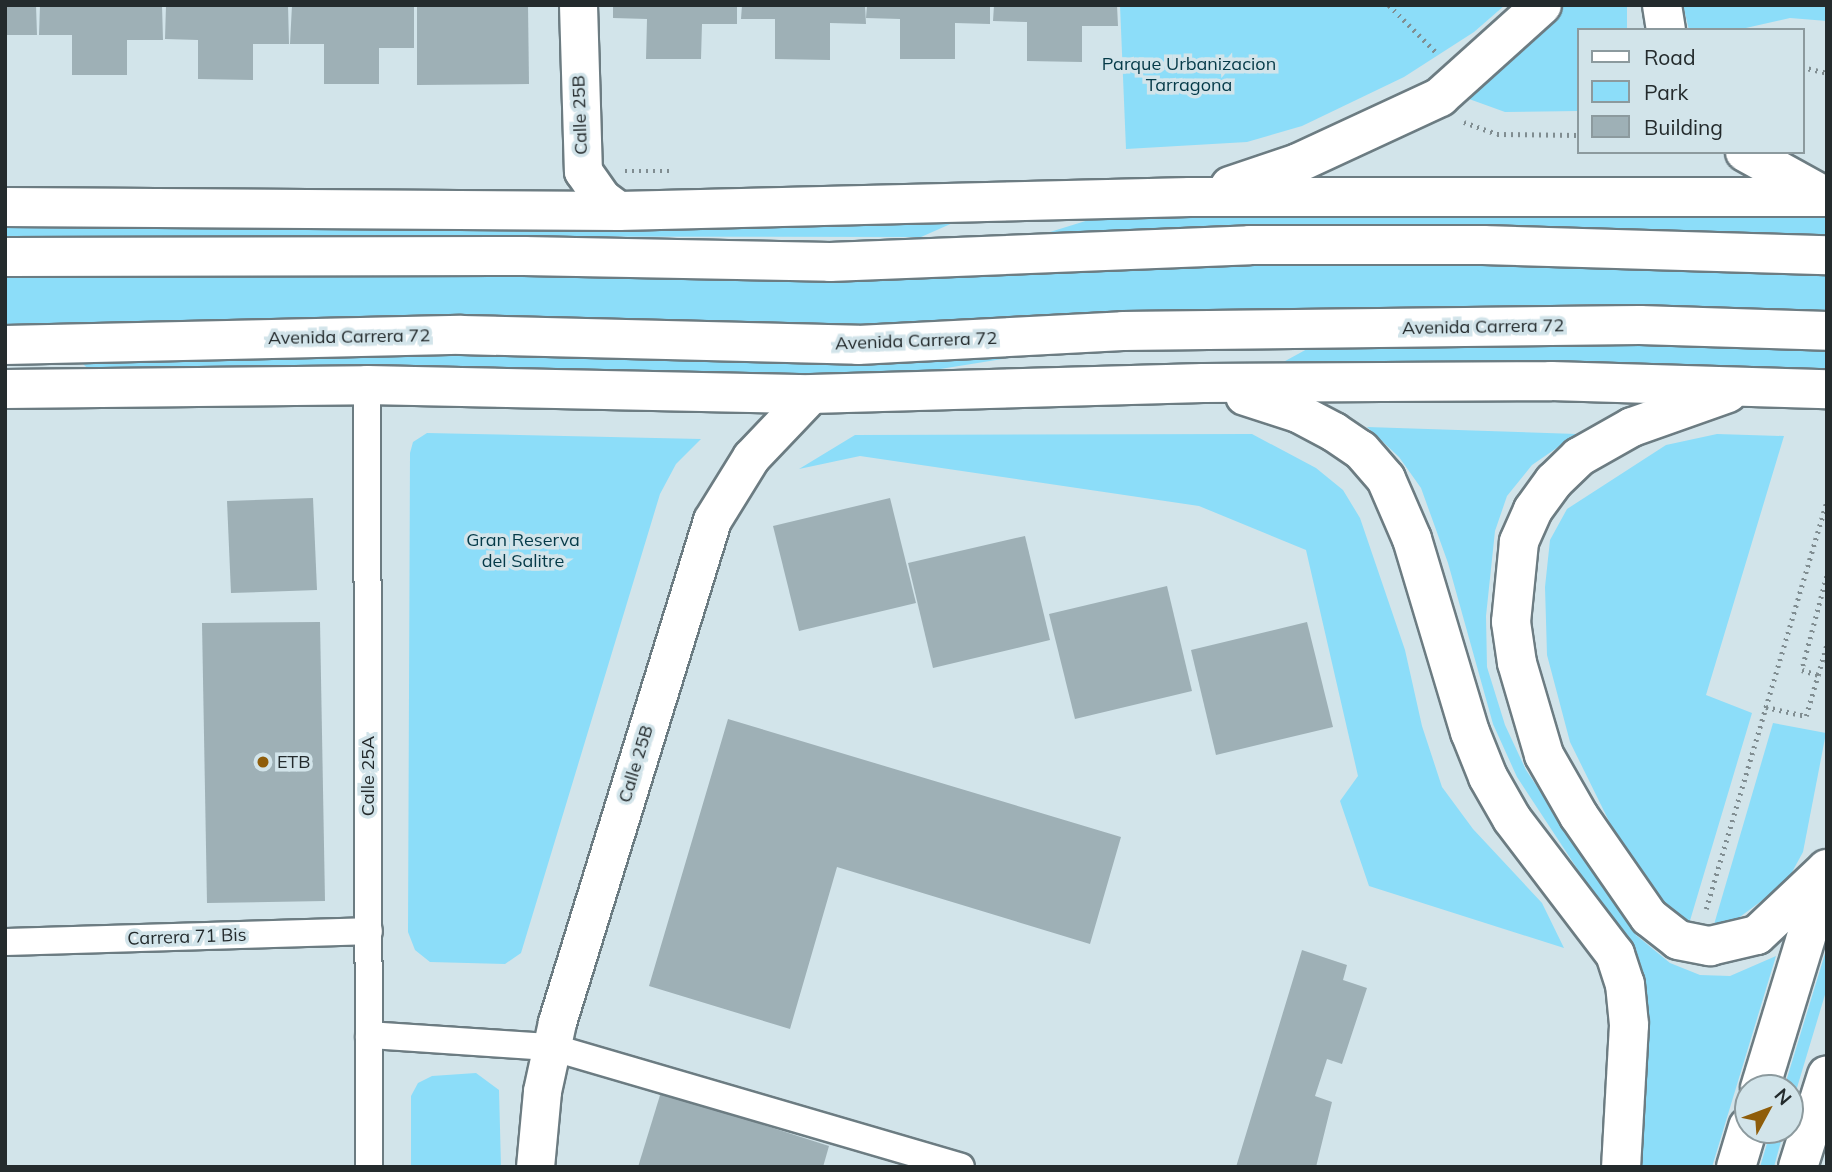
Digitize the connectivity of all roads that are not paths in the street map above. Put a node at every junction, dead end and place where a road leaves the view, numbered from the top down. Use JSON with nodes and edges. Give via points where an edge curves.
{"nodes":[{"id":1,"x":578,"y":5,"type":"edge"},
{"id":2,"x":1542,"y":5,"type":"edge"},
{"id":3,"x":1662,"y":5,"type":"edge"},
{"id":4,"x":1666,"y":28,"type":"edge"},
{"id":5,"x":1749,"y":154,"type":"edge"},
{"id":6,"x":1190,"y":197,"type":"junction"},
{"id":7,"x":1827,"y":197,"type":"edge"},
{"id":8,"x":1059,"y":200,"type":"junction"},
{"id":9,"x":5,"y":207,"type":"edge"},
{"id":10,"x":620,"y":211,"type":"junction"},
{"id":11,"x":1827,"y":255,"type":"edge"},
{"id":12,"x":954,"y":256,"type":"junction"},
{"id":13,"x":5,"y":257,"type":"edge"},
{"id":14,"x":1293,"y":330,"type":"junction"},
{"id":15,"x":1827,"y":331,"type":"edge"},
{"id":16,"x":5,"y":346,"type":"edge"},
{"id":17,"x":1203,"y":383,"type":"junction"},
{"id":18,"x":367,"y":385,"type":"junction"},
{"id":19,"x":1755,"y":385,"type":"junction"},
{"id":20,"x":5,"y":389,"type":"edge"},
{"id":21,"x":1827,"y":389,"type":"edge"},
{"id":22,"x":74,"y":390,"type":"junction"},
{"id":23,"x":811,"y":394,"type":"junction"},
{"id":24,"x":1827,"y":869,"type":"edge"},
{"id":25,"x":369,"y":932,"type":"junction"},
{"id":26,"x":5,"y":942,"type":"edge"},
{"id":27,"x":369,"y":1035,"type":"junction"},
{"id":28,"x":551,"y":1047,"type":"junction"},
{"id":29,"x":1764,"y":1074,"type":"edge"},
{"id":30,"x":1827,"y":1075,"type":"edge"},
{"id":31,"x":1743,"y":1144,"type":"edge"},
{"id":32,"x":369,"y":1167,"type":"edge"},
{"id":33,"x":535,"y":1167,"type":"edge"},
{"id":34,"x":961,"y":1167,"type":"edge"},
{"id":35,"x":1621,"y":1167,"type":"edge"},
{"id":36,"x":1736,"y":1167,"type":"edge"},
{"id":37,"x":1798,"y":1167,"type":"edge"}],
"edges":[{"from":1,"to":10,"type":"street","name":"Calle 25B","via":[[583,171],[603,198]]},
{"from":2,"to":6,"type":"main road","via":[[1440,97],[1298,163]]},
{"from":3,"to":4,"type":"main road"},
{"from":5,"to":7,"type":"main road"},
{"from":6,"to":7,"type":"main road"},
{"from":6,"to":8,"type":"main road"},
{"from":8,"to":10,"type":"main road"},
{"from":8,"to":12,"type":"main road"},
{"from":9,"to":10,"type":"main road"},
{"from":11,"to":12,"type":"main road","via":[[1483,245],[1250,245]]},
{"from":12,"to":13,"type":"main road","via":[[830,262],[511,256]]},
{"from":14,"to":15,"type":"main road","name":"Avenida Carrera 72","via":[[1640,325]]},
{"from":14,"to":16,"type":"main road","name":"Avenida Carrera 72","via":[[1123,331],[858,345],[461,335]]},
{"from":14,"to":17,"type":"main road"},
{"from":16,"to":22,"type":"main road"},
{"from":17,"to":19,"type":"main road"},
{"from":17,"to":23,"type":"main road"},
{"from":17,"to":35,"type":"main road","via":[[1314,421],[1361,450],[1386,479],[1412,539],[1488,777],[1512,819],[1598,926],[1622,974],[1629,1025]]},
{"from":18,"to":22,"type":"main road"},
{"from":18,"to":23,"type":"main road"},
{"from":18,"to":25,"type":"street","name":"Calle 25A"},
{"from":19,"to":21,"type":"main road"},
{"from":19,"to":24,"type":"main road","via":[[1632,427],[1579,457],[1533,510],[1520,542],[1513,583],[1511,622],[1517,663],[1544,755],[1579,816],[1649,917],[1678,940],[1733,944],[1757,935]]},
{"from":20,"to":22,"type":"main road"},
{"from":23,"to":28,"type":"street","name":"Calle 25B","via":[[751,457],[712,520]]},
{"from":24,"to":29,"type":"main road"},
{"from":25,"to":26,"type":"street","name":"Carrera 71 Bis"},
{"from":25,"to":27,"type":"street","name":"Calle 25A"},
{"from":27,"to":28,"type":"street"},
{"from":27,"to":32,"type":"street","name":"Calle 25A"},
{"from":28,"to":33,"type":"street","name":"Calle 25B"},
{"from":28,"to":34,"type":"street"},
{"from":30,"to":37,"type":"main road"},
{"from":31,"to":36,"type":"main road"}]}
